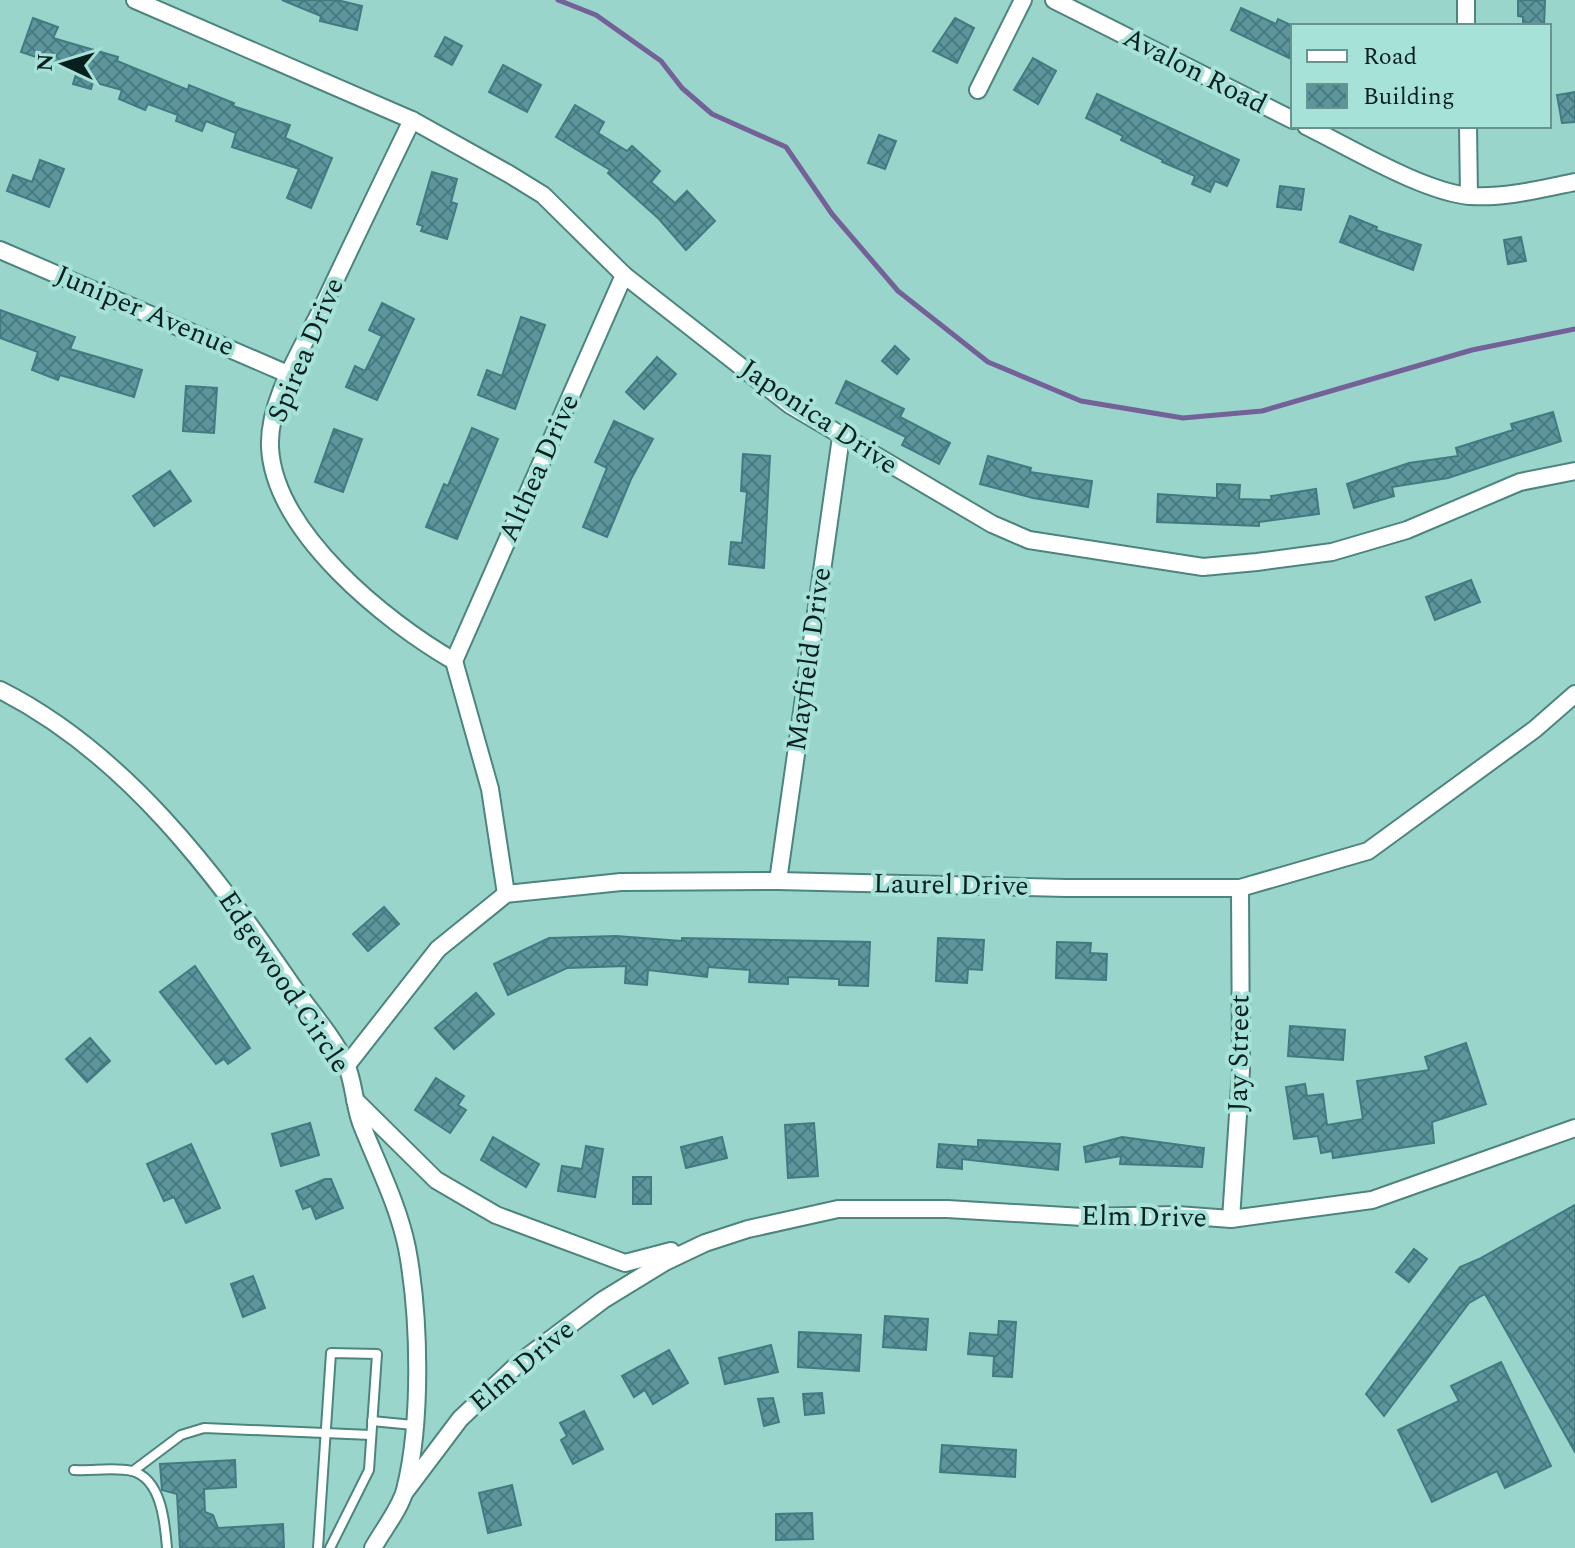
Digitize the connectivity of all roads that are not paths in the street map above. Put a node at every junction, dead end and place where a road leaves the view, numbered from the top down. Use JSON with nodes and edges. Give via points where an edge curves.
{"nodes":[{"id":1,"x":135,"y":0,"type":"edge"},
{"id":2,"x":1023,"y":0,"type":"edge"},
{"id":3,"x":1054,"y":0,"type":"edge"},
{"id":4,"x":1466,"y":0,"type":"edge"},
{"id":5,"x":1466,"y":24,"type":"edge"},
{"id":6,"x":978,"y":90,"type":"dead end"},
{"id":7,"x":1291,"y":119,"type":"edge"},
{"id":8,"x":412,"y":120,"type":"junction"},
{"id":9,"x":1310,"y":128,"type":"edge"},
{"id":10,"x":1468,"y":128,"type":"edge"},
{"id":11,"x":1575,"y":182,"type":"edge"},
{"id":12,"x":1469,"y":196,"type":"junction"},
{"id":13,"x":0,"y":250,"type":"edge"},
{"id":14,"x":624,"y":275,"type":"junction"},
{"id":15,"x":290,"y":375,"type":"junction"},
{"id":16,"x":841,"y":437,"type":"junction"},
{"id":17,"x":1575,"y":471,"type":"edge"},
{"id":18,"x":454,"y":661,"type":"junction"},
{"id":19,"x":0,"y":690,"type":"edge"},
{"id":20,"x":1575,"y":694,"type":"edge"},
{"id":21,"x":778,"y":881,"type":"junction"},
{"id":22,"x":1240,"y":888,"type":"junction"},
{"id":23,"x":506,"y":894,"type":"junction"},
{"id":24,"x":347,"y":1065,"type":"junction"},
{"id":25,"x":354,"y":1099,"type":"junction"},
{"id":26,"x":1575,"y":1128,"type":"edge"},
{"id":27,"x":1231,"y":1219,"type":"junction"},
{"id":28,"x":705,"y":1243,"type":"junction"},
{"id":29,"x":372,"y":1421,"type":"junction"},
{"id":30,"x":413,"y":1425,"type":"junction"},
{"id":31,"x":324,"y":1431,"type":"junction"},
{"id":32,"x":371,"y":1435,"type":"junction"},
{"id":33,"x":74,"y":1470,"type":"dead end"},
{"id":34,"x":133,"y":1471,"type":"junction"},
{"id":35,"x":405,"y":1492,"type":"junction"},
{"id":36,"x":167,"y":1548,"type":"edge"},
{"id":37,"x":318,"y":1548,"type":"edge"},
{"id":38,"x":330,"y":1548,"type":"edge"},
{"id":39,"x":373,"y":1548,"type":"edge"}],
"edges":[{"from":1,"to":8,"type":"street","name":"Japonica Drive"},
{"from":2,"to":6,"type":"street"},
{"from":3,"to":7,"type":"street","name":"Avalon Road"},
{"from":4,"to":5,"type":"street"},
{"from":8,"to":14,"type":"street","name":"Japonica Drive","via":[[543,195]]},
{"from":8,"to":15,"type":"street","name":"Spirea Drive"},
{"from":9,"to":12,"type":"street","via":[[1436,187]]},
{"from":10,"to":12,"type":"street"},
{"from":11,"to":12,"type":"street"},
{"from":13,"to":15,"type":"street","name":"Juniper Avenue"},
{"from":14,"to":16,"type":"street","name":"Japonica Drive","via":[[790,405]]},
{"from":14,"to":18,"type":"street","name":"Althea Drive"},
{"from":15,"to":18,"type":"street","name":"Spirea Drive","via":[[272,424],[270,448],[285,503],[359,590],[414,638]]},
{"from":16,"to":17,"type":"street","name":"Japonica Drive","via":[[1029,540],[1203,567],[1332,552],[1407,530],[1520,482]]},
{"from":16,"to":21,"type":"street","name":"Mayfield Drive"},
{"from":18,"to":23,"type":"street","via":[[490,789]]},
{"from":19,"to":24,"type":"street","name":"Edgewood Circle","via":[[68,731],[175,832],[233,900]]},
{"from":20,"to":22,"type":"street","name":"Laurel Drive","via":[[1368,851]]},
{"from":21,"to":22,"type":"street","name":"Laurel Drive"},
{"from":21,"to":23,"type":"street","name":"Laurel Drive","via":[[621,882]]},
{"from":22,"to":27,"type":"street","name":"Jay Street","via":[[1241,1070]]},
{"from":23,"to":24,"type":"street","via":[[438,949]]},
{"from":24,"to":25,"type":"street","name":"Edgewood Circle"},
{"from":25,"to":28,"type":"street","name":"Elm Drive","via":[[436,1180],[496,1215],[549,1237],[625,1263]]},
{"from":25,"to":30,"type":"street","name":"Edgewood Circle","via":[[407,1247],[417,1369]]},
{"from":26,"to":27,"type":"street","name":"Elm Drive","via":[[1372,1200]]},
{"from":27,"to":28,"type":"street","name":"Elm Drive","via":[[838,1209],[793,1216]]},
{"from":28,"to":35,"type":"street","name":"Elm Drive","via":[[603,1300],[519,1363],[460,1419]]},
{"from":29,"to":30,"type":"lane"},
{"from":29,"to":31,"type":"lane","via":[[377,1354],[331,1353]]},
{"from":29,"to":32,"type":"lane"},
{"from":30,"to":35,"type":"street","name":"Edgewood Circle"},
{"from":31,"to":32,"type":"lane"},
{"from":31,"to":34,"type":"lane","via":[[204,1428],[181,1435]]},
{"from":31,"to":37,"type":"lane"},
{"from":32,"to":38,"type":"lane","via":[[369,1470]]},
{"from":33,"to":34,"type":"lane"},
{"from":34,"to":36,"type":"lane","via":[[163,1510]]},
{"from":35,"to":39,"type":"street","name":"Edgewood Circle"}]}
